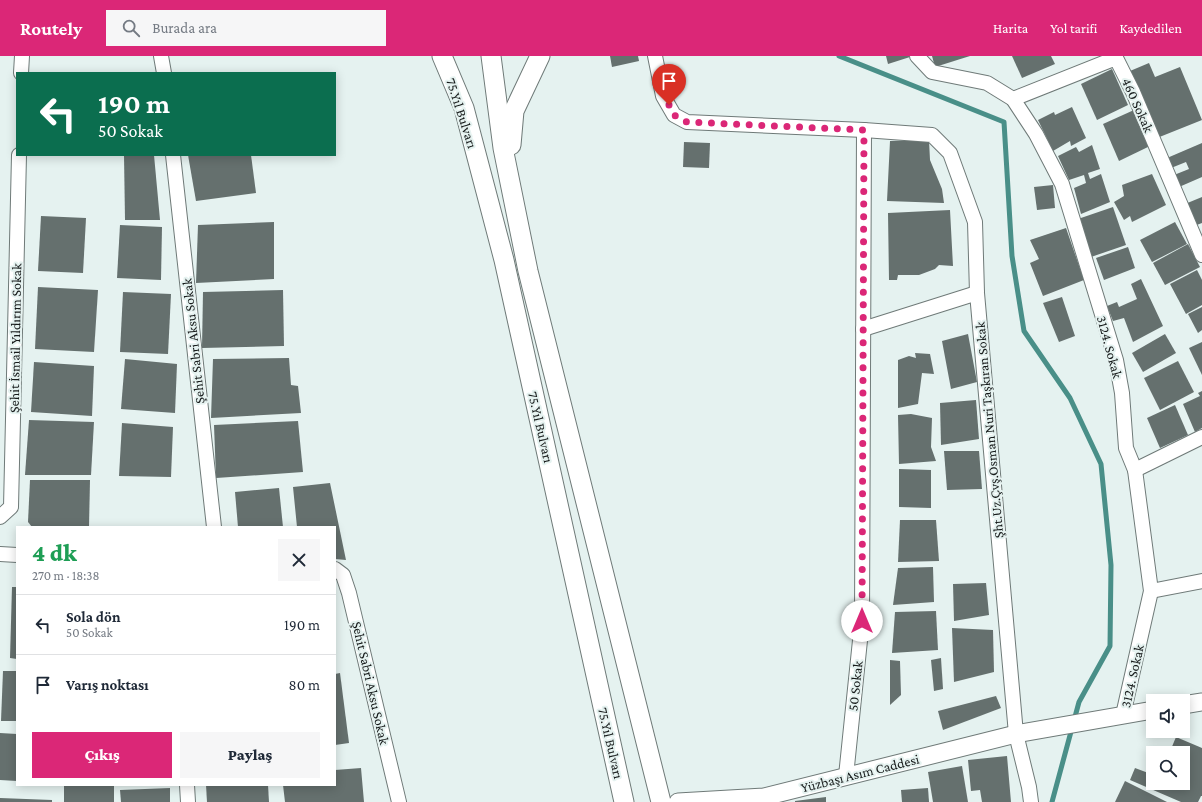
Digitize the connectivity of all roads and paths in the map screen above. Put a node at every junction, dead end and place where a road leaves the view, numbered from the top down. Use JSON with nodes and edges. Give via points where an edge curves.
{"nodes":[{"id":1,"x":22,"y":56,"type":"edge"},
{"id":2,"x":161,"y":56,"type":"edge"},
{"id":3,"x":442,"y":56,"type":"edge"},
{"id":4,"x":491,"y":56,"type":"edge"},
{"id":5,"x":540,"y":56,"type":"edge"},
{"id":6,"x":655,"y":56,"type":"edge"},
{"id":7,"x":917,"y":56,"type":"edge"},
{"id":8,"x":21,"y":72,"type":"edge"},
{"id":9,"x":164,"y":72,"type":"edge"},
{"id":10,"x":1013,"y":99,"type":"junction"},
{"id":11,"x":864,"y":130,"type":"junction"},
{"id":12,"x":19,"y":156,"type":"edge"},
{"id":13,"x":173,"y":156,"type":"edge"},
{"id":14,"x":508,"y":171,"type":"junction"},
{"id":15,"x":1202,"y":255,"type":"edge"},
{"id":16,"x":977,"y":293,"type":"junction"},
{"id":17,"x":863,"y":329,"type":"junction"},
{"id":18,"x":1202,"y":437,"type":"edge"},
{"id":19,"x":1135,"y":470,"type":"junction"},
{"id":20,"x":0,"y":517,"type":"edge"},
{"id":21,"x":214,"y":526,"type":"edge"},
{"id":22,"x":0,"y":554,"type":"edge"},
{"id":23,"x":16,"y":555,"type":"edge"},
{"id":24,"x":336,"y":569,"type":"edge"},
{"id":25,"x":1202,"y":581,"type":"edge"},
{"id":26,"x":1151,"y":591,"type":"junction"},
{"id":27,"x":1202,"y":702,"type":"edge"},
{"id":28,"x":1190,"y":704,"type":"edge"},
{"id":29,"x":1146,"y":711,"type":"edge"},
{"id":30,"x":1123,"y":715,"type":"junction"},
{"id":31,"x":1016,"y":734,"type":"junction"},
{"id":32,"x":846,"y":776,"type":"junction"},
{"id":33,"x":187,"y":786,"type":"edge"},
{"id":34,"x":188,"y":802,"type":"edge"},
{"id":35,"x":399,"y":802,"type":"edge"},
{"id":36,"x":624,"y":802,"type":"edge"},
{"id":37,"x":661,"y":802,"type":"edge"},
{"id":38,"x":678,"y":802,"type":"edge"},
{"id":39,"x":1031,"y":802,"type":"edge"}],
"edges":[{"from":1,"to":8,"type":"street"},
{"from":2,"to":9,"type":"street"},
{"from":3,"to":36,"type":"main road","name":"75.Yıl Bulvarı","via":[[464,108],[504,260]]},
{"from":4,"to":14,"type":"main road","name":"75.Yıl Bulvarı"},
{"from":5,"to":14,"type":"main road","via":[[514,111]]},
{"from":6,"to":11,"type":"street","via":[[663,96],[674,115],[687,122]]},
{"from":7,"to":10,"type":"street","name":"3124. Sokak","via":[[932,72],[987,83]]},
{"from":10,"to":15,"type":"street","name":"460 Sokak","via":[[1116,58]]},
{"from":10,"to":19,"type":"street","name":"3124. Sokak","via":[[1036,134],[1062,184],[1116,360],[1122,393],[1126,448]]},
{"from":11,"to":16,"type":"street","name":"Şht.Uz.Çvş.Osman Nuri Taşkıran Sokak","via":[[932,135],[950,153],[975,222]]},
{"from":11,"to":17,"type":"street","name":"50 Sokak"},
{"from":12,"to":20,"type":"street","name":"Şehit İsmail Yıldırım Sokak","via":[[11,508]]},
{"from":13,"to":21,"type":"street","name":"Şehit Sabri Aksu Sokak"},
{"from":14,"to":37,"type":"main road","name":"75.Yıl Bulvarı","via":[[528,271]]},
{"from":16,"to":17,"type":"street"},
{"from":16,"to":31,"type":"street","name":"Şht.Uz.Çvş.Osman Nuri Taşkıran Sokak"},
{"from":17,"to":32,"type":"street","name":"50 Sokak","via":[[862,621]]},
{"from":18,"to":19,"type":"street"},
{"from":19,"to":26,"type":"street","name":"3124. Sokak"},
{"from":22,"to":23,"type":"street"},
{"from":24,"to":35,"type":"street","name":"Şehit Sabri Aksu Sokak","via":[[343,575],[349,593]]},
{"from":25,"to":26,"type":"street"},
{"from":26,"to":30,"type":"street","name":"3124. Sokak"},
{"from":27,"to":28,"type":"street"},
{"from":29,"to":30,"type":"street","name":"Yüzbaşı Asım Caddesi"},
{"from":30,"to":31,"type":"street","name":"Yüzbaşı Asım Caddesi"},
{"from":31,"to":32,"type":"street","name":"Yüzbaşı Asım Caddesi"},
{"from":31,"to":39,"type":"street","name":"Şht.Uz.Çvş.Osman Nuri Taşkıran Sokak"},
{"from":32,"to":38,"type":"street","name":"Yüzbaşı Asım Caddesi","via":[[764,797]]},
{"from":33,"to":34,"type":"street"}]}
